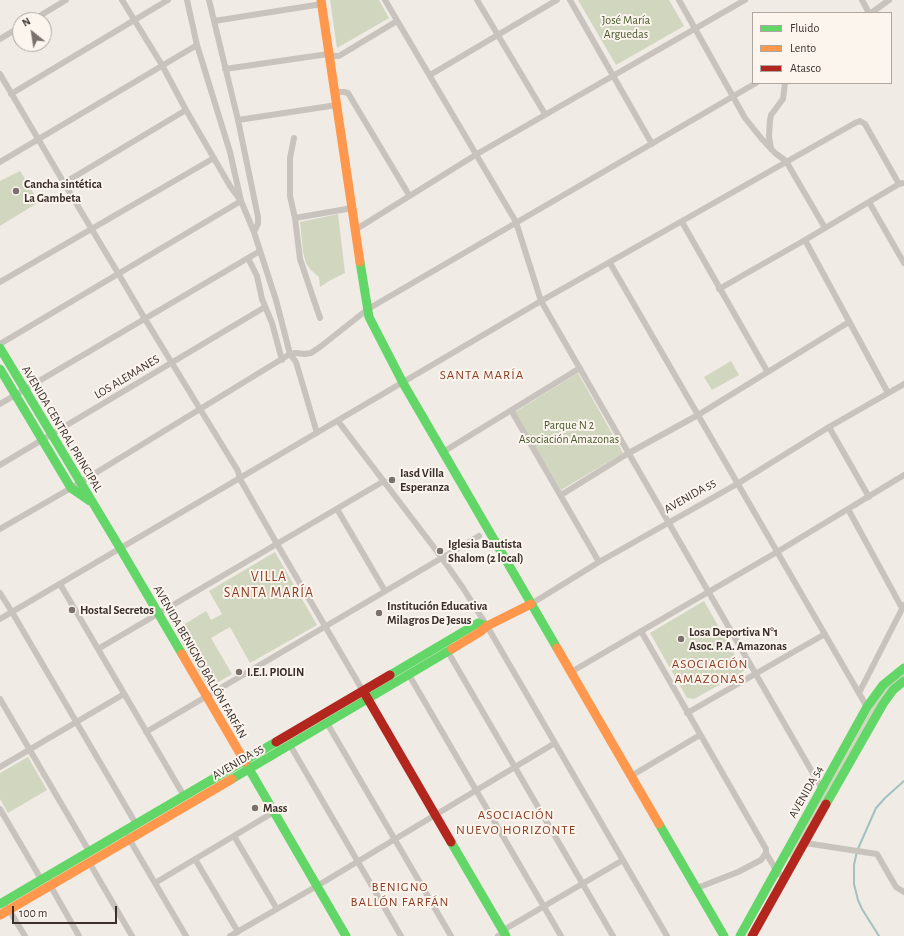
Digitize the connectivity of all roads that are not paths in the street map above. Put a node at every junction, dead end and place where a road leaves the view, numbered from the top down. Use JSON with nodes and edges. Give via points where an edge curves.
{"nodes":[{"id":1,"x":66,"y":0,"type":"edge"},
{"id":2,"x":122,"y":0,"type":"edge"},
{"id":3,"x":168,"y":0,"type":"edge"},
{"id":4,"x":187,"y":0,"type":"edge"},
{"id":5,"x":209,"y":0,"type":"edge"},
{"id":6,"x":385,"y":0,"type":"edge"},
{"id":7,"x":477,"y":0,"type":"edge"},
{"id":8,"x":557,"y":0,"type":"edge"},
{"id":9,"x":570,"y":0,"type":"edge"},
{"id":10,"x":678,"y":0,"type":"edge"},
{"id":11,"x":745,"y":0,"type":"edge"},
{"id":12,"x":862,"y":0,"type":"edge"},
{"id":13,"x":889,"y":0,"type":"edge"},
{"id":14,"x":321,"y":2,"type":"edge"},
{"id":15,"x":46,"y":12,"type":"edge"},
{"id":16,"x":869,"y":12,"type":"edge"},
{"id":17,"x":871,"y":12,"type":"edge"},
{"id":18,"x":134,"y":20,"type":"junction"},
{"id":19,"x":214,"y":21,"type":"junction"},
{"id":20,"x":397,"y":21,"type":"junction"},
{"id":21,"x":696,"y":28,"type":"junction"},
{"id":22,"x":12,"y":32,"type":"edge"},
{"id":23,"x":497,"y":34,"type":"junction"},
{"id":24,"x":0,"y":39,"type":"edge"},
{"id":25,"x":197,"y":44,"type":"junction"},
{"id":26,"x":328,"y":54,"type":"junction"},
{"id":27,"x":162,"y":66,"type":"junction"},
{"id":28,"x":225,"y":69,"type":"junction"},
{"id":29,"x":0,"y":74,"type":"edge"},
{"id":30,"x":430,"y":75,"type":"junction"},
{"id":31,"x":614,"y":75,"type":"junction"},
{"id":32,"x":754,"y":84,"type":"edge"},
{"id":33,"x":785,"y":84,"type":"edge"},
{"id":34,"x":335,"y":92,"type":"junction"},
{"id":35,"x":11,"y":94,"type":"junction"},
{"id":36,"x":733,"y":97,"type":"junction"},
{"id":37,"x":337,"y":105,"type":"junction"},
{"id":38,"x":186,"y":110,"type":"junction"},
{"id":39,"x":546,"y":114,"type":"junction"},
{"id":40,"x":238,"y":120,"type":"junction"},
{"id":41,"x":294,"y":138,"type":"dead end"},
{"id":42,"x":38,"y":139,"type":"junction"},
{"id":43,"x":652,"y":144,"type":"junction"},
{"id":44,"x":771,"y":149,"type":"junction"},
{"id":45,"x":477,"y":154,"type":"junction"},
{"id":46,"x":214,"y":158,"type":"junction"},
{"id":47,"x":786,"y":161,"type":"junction"},
{"id":48,"x":0,"y":162,"type":"edge"},
{"id":49,"x":64,"y":183,"type":"junction"},
{"id":50,"x":902,"y":183,"type":"edge"},
{"id":51,"x":409,"y":196,"type":"junction"},
{"id":52,"x":241,"y":201,"type":"junction"},
{"id":53,"x":869,"y":202,"type":"junction"},
{"id":54,"x":352,"y":208,"type":"junction"},
{"id":55,"x":295,"y":218,"type":"junction"},
{"id":56,"x":516,"y":222,"type":"junction"},
{"id":57,"x":682,"y":222,"type":"junction"},
{"id":58,"x":91,"y":228,"type":"junction"},
{"id":59,"x":825,"y":228,"type":"junction"},
{"id":60,"x":355,"y":230,"type":"junction"},
{"id":61,"x":254,"y":232,"type":"junction"},
{"id":62,"x":805,"y":240,"type":"junction"},
{"id":63,"x":260,"y":251,"type":"junction"},
{"id":64,"x":248,"y":258,"type":"junction"},
{"id":65,"x":610,"y":263,"type":"junction"},
{"id":66,"x":904,"y":263,"type":"edge"},
{"id":67,"x":118,"y":273,"type":"junction"},
{"id":68,"x":0,"y":282,"type":"edge"},
{"id":69,"x":719,"y":288,"type":"junction"},
{"id":70,"x":541,"y":302,"type":"junction"},
{"id":71,"x":265,"y":307,"type":"junction"},
{"id":72,"x":368,"y":309,"type":"junction"},
{"id":73,"x":320,"y":318,"type":"dead end"},
{"id":74,"x":144,"y":319,"type":"junction"},
{"id":75,"x":849,"y":322,"type":"junction"},
{"id":76,"x":0,"y":344,"type":"edge"},
{"id":77,"x":0,"y":348,"type":"edge"},
{"id":78,"x":290,"y":354,"type":"junction"},
{"id":79,"x":282,"y":360,"type":"junction"},
{"id":80,"x":171,"y":363,"type":"junction"},
{"id":81,"x":580,"y":368,"type":"junction"},
{"id":82,"x":0,"y":369,"type":"edge"},
{"id":83,"x":767,"y":371,"type":"junction"},
{"id":84,"x":403,"y":383,"type":"junction"},
{"id":85,"x":904,"y":384,"type":"edge"},
{"id":86,"x":25,"y":389,"type":"junction"},
{"id":87,"x":888,"y":393,"type":"junction"},
{"id":88,"x":16,"y":395,"type":"junction"},
{"id":89,"x":0,"y":404,"type":"edge"},
{"id":90,"x":200,"y":410,"type":"junction"},
{"id":91,"x":511,"y":410,"type":"junction"},
{"id":92,"x":698,"y":415,"type":"junction"},
{"id":93,"x":338,"y":421,"type":"junction"},
{"id":94,"x":829,"y":427,"type":"junction"},
{"id":95,"x":317,"y":433,"type":"junction"},
{"id":96,"x":52,"y":434,"type":"junction"},
{"id":97,"x":43,"y":440,"type":"junction"},
{"id":98,"x":443,"y":452,"type":"junction"},
{"id":99,"x":628,"y":454,"type":"junction"},
{"id":100,"x":0,"y":465,"type":"edge"},
{"id":101,"x":904,"y":475,"type":"edge"},
{"id":102,"x":240,"y":479,"type":"junction"},
{"id":103,"x":384,"y":481,"type":"junction"},
{"id":104,"x":80,"y":482,"type":"junction"},
{"id":105,"x":737,"y":484,"type":"junction"},
{"id":106,"x":71,"y":488,"type":"junction"},
{"id":107,"x":561,"y":495,"type":"junction"},
{"id":108,"x":869,"y":497,"type":"junction"},
{"id":109,"x":93,"y":503,"type":"junction"},
{"id":110,"x":337,"y":509,"type":"junction"},
{"id":111,"x":848,"y":509,"type":"junction"},
{"id":112,"x":668,"y":523,"type":"junction"},
{"id":113,"x":0,"y":529,"type":"edge"},
{"id":114,"x":479,"y":536,"type":"dead end"},
{"id":115,"x":277,"y":544,"type":"junction"},
{"id":116,"x":120,"y":548,"type":"junction"},
{"id":117,"x":778,"y":552,"type":"junction"},
{"id":118,"x":442,"y":558,"type":"junction"},
{"id":119,"x":599,"y":562,"type":"junction"},
{"id":120,"x":60,"y":584,"type":"junction"},
{"id":121,"x":385,"y":591,"type":"junction"},
{"id":122,"x":708,"y":592,"type":"junction"},
{"id":123,"x":0,"y":593,"type":"edge"},
{"id":124,"x":531,"y":604,"type":"junction"},
{"id":125,"x":903,"y":607,"type":"edge"},
{"id":126,"x":12,"y":612,"type":"junction"},
{"id":127,"x":158,"y":614,"type":"junction"},
{"id":128,"x":0,"y":619,"type":"edge"},
{"id":129,"x":487,"y":626,"type":"junction"},
{"id":130,"x":325,"y":627,"type":"junction"},
{"id":131,"x":641,"y":631,"type":"junction"},
{"id":132,"x":825,"y":634,"type":"junction"},
{"id":133,"x":98,"y":649,"type":"junction"},
{"id":134,"x":448,"y":652,"type":"junction"},
{"id":135,"x":904,"y":668,"type":"edge"},
{"id":136,"x":571,"y":672,"type":"junction"},
{"id":137,"x":756,"y":674,"type":"junction"},
{"id":138,"x":409,"y":675,"type":"junction"},
{"id":139,"x":904,"y":681,"type":"edge"},
{"id":140,"x":362,"y":691,"type":"junction"},
{"id":141,"x":859,"y":693,"type":"junction"},
{"id":142,"x":124,"y":694,"type":"junction"},
{"id":143,"x":206,"y":697,"type":"junction"},
{"id":144,"x":0,"y":699,"type":"edge"},
{"id":145,"x":368,"y":699,"type":"junction"},
{"id":146,"x":867,"y":707,"type":"junction"},
{"id":147,"x":687,"y":713,"type":"junction"},
{"id":148,"x":76,"y":722,"type":"junction"},
{"id":149,"x":327,"y":723,"type":"junction"},
{"id":150,"x":146,"y":732,"type":"junction"},
{"id":151,"x":700,"y":736,"type":"junction"},
{"id":152,"x":555,"y":743,"type":"junction"},
{"id":153,"x":290,"y":745,"type":"junction"},
{"id":154,"x":29,"y":749,"type":"junction"},
{"id":155,"x":244,"y":761,"type":"junction"},
{"id":156,"x":0,"y":767,"type":"edge"},
{"id":157,"x":515,"y":767,"type":"junction"},
{"id":158,"x":249,"y":770,"type":"junction"},
{"id":159,"x":631,"y":776,"type":"junction"},
{"id":160,"x":822,"y":789,"type":"junction"},
{"id":161,"x":476,"y":790,"type":"junction"},
{"id":162,"x":184,"y":796,"type":"junction"},
{"id":163,"x":0,"y":809,"type":"edge"},
{"id":164,"x":274,"y":812,"type":"junction"},
{"id":165,"x":435,"y":815,"type":"junction"},
{"id":166,"x":136,"y":824,"type":"junction"},
{"id":167,"x":124,"y":831,"type":"junction"},
{"id":168,"x":234,"y":836,"type":"junction"},
{"id":169,"x":395,"y":839,"type":"junction"},
{"id":170,"x":130,"y":840,"type":"junction"},
{"id":171,"x":805,"y":843,"type":"junction"},
{"id":172,"x":89,"y":851,"type":"junction"},
{"id":173,"x":766,"y":853,"type":"junction"},
{"id":174,"x":195,"y":859,"type":"junction"},
{"id":175,"x":624,"y":860,"type":"junction"},
{"id":176,"x":89,"y":862,"type":"junction"},
{"id":177,"x":357,"y":862,"type":"junction"},
{"id":178,"x":776,"y":870,"type":"junction"},
{"id":179,"x":41,"y":879,"type":"junction"},
{"id":180,"x":784,"y":879,"type":"junction"},
{"id":181,"x":155,"y":883,"type":"junction"},
{"id":182,"x":583,"y":884,"type":"junction"},
{"id":183,"x":50,"y":885,"type":"junction"},
{"id":184,"x":317,"y":886,"type":"junction"},
{"id":185,"x":697,"y":888,"type":"junction"},
{"id":186,"x":904,"y":892,"type":"edge"},
{"id":187,"x":2,"y":902,"type":"edge"},
{"id":188,"x":544,"y":906,"type":"junction"},
{"id":189,"x":277,"y":908,"type":"junction"},
{"id":190,"x":9,"y":910,"type":"junction"},
{"id":191,"x":0,"y":915,"type":"edge"},
{"id":192,"x":238,"y":932,"type":"junction"},
{"id":193,"x":503,"y":935,"type":"edge"},
{"id":194,"x":24,"y":936,"type":"edge"},
{"id":195,"x":79,"y":936,"type":"edge"},
{"id":196,"x":132,"y":936,"type":"edge"},
{"id":197,"x":186,"y":936,"type":"edge"},
{"id":198,"x":230,"y":936,"type":"edge"},
{"id":199,"x":346,"y":936,"type":"edge"},
{"id":200,"x":401,"y":936,"type":"edge"},
{"id":201,"x":451,"y":936,"type":"edge"},
{"id":202,"x":561,"y":936,"type":"edge"},
{"id":203,"x":613,"y":936,"type":"edge"},
{"id":204,"x":667,"y":936,"type":"edge"},
{"id":205,"x":724,"y":936,"type":"edge"},
{"id":206,"x":740,"y":936,"type":"edge"},
{"id":207,"x":752,"y":936,"type":"edge"}],
"edges":[{"from":1,"to":15,"type":"street"},
{"from":2,"to":18,"type":"street"},
{"from":3,"to":18,"type":"street"},
{"from":4,"to":25,"type":"street"},
{"from":5,"to":19,"type":"street"},
{"from":6,"to":20,"type":"street"},
{"from":7,"to":23,"type":"street"},
{"from":8,"to":23,"type":"street"},
{"from":9,"to":31,"type":"street"},
{"from":10,"to":21,"type":"street"},
{"from":11,"to":21,"type":"street"},
{"from":12,"to":16,"type":"street"},
{"from":13,"to":17,"type":"street"},
{"from":14,"to":19,"type":"street"},
{"from":14,"to":26,"type":"street"},
{"from":18,"to":27,"type":"street"},
{"from":18,"to":35,"type":"street"},
{"from":19,"to":28,"type":"street"},
{"from":20,"to":26,"type":"street","via":[[342,55]]},
{"from":20,"to":30,"type":"street"},
{"from":21,"to":31,"type":"street"},
{"from":21,"to":36,"type":"street"},
{"from":22,"to":24,"type":"street"},
{"from":23,"to":30,"type":"street"},
{"from":23,"to":39,"type":"street"},
{"from":25,"to":27,"type":"street"},
{"from":25,"to":52,"type":"street","via":[[230,152]]},
{"from":26,"to":28,"type":"street"},
{"from":26,"to":34,"type":"street"},
{"from":27,"to":38,"type":"street"},
{"from":27,"to":42,"type":"street"},
{"from":28,"to":40,"type":"street"},
{"from":29,"to":35,"type":"street"},
{"from":30,"to":45,"type":"street"},
{"from":31,"to":39,"type":"street"},
{"from":31,"to":43,"type":"street"},
{"from":32,"to":36,"type":"street"},
{"from":33,"to":44,"type":"street","via":[[783,99],[771,115]]},
{"from":34,"to":37,"type":"street"},
{"from":34,"to":51,"type":"street","via":[[348,93]]},
{"from":35,"to":42,"type":"street"},
{"from":36,"to":43,"type":"street"},
{"from":36,"to":44,"type":"street","via":[[745,118]]},
{"from":37,"to":40,"type":"street"},
{"from":37,"to":54,"type":"street"},
{"from":38,"to":46,"type":"street"},
{"from":38,"to":49,"type":"street"},
{"from":39,"to":45,"type":"street"},
{"from":40,"to":61,"type":"street","via":[[258,217]]},
{"from":41,"to":55,"type":"street","via":[[290,158],[290,196]]},
{"from":42,"to":48,"type":"street"},
{"from":42,"to":49,"type":"street"},
{"from":43,"to":56,"type":"street"},
{"from":44,"to":47,"type":"street"},
{"from":45,"to":51,"type":"street"},
{"from":45,"to":56,"type":"street"},
{"from":46,"to":52,"type":"street"},
{"from":46,"to":58,"type":"street"},
{"from":47,"to":50,"type":"street","via":[[860,121],[865,124]]},
{"from":47,"to":57,"type":"street"},
{"from":47,"to":59,"type":"street"},
{"from":49,"to":58,"type":"street"},
{"from":50,"to":53,"type":"street"},
{"from":51,"to":60,"type":"street"},
{"from":52,"to":61,"type":"street"},
{"from":52,"to":67,"type":"street"},
{"from":53,"to":59,"type":"street"},
{"from":53,"to":66,"type":"street"},
{"from":54,"to":55,"type":"street"},
{"from":54,"to":60,"type":"street"},
{"from":55,"to":73,"type":"street","via":[[300,259]]},
{"from":56,"to":70,"type":"street"},
{"from":56,"to":72,"type":"street"},
{"from":57,"to":65,"type":"street"},
{"from":57,"to":69,"type":"street"},
{"from":58,"to":67,"type":"street"},
{"from":58,"to":68,"type":"street"},
{"from":59,"to":62,"type":"street"},
{"from":60,"to":72,"type":"street"},
{"from":61,"to":63,"type":"street"},
{"from":62,"to":69,"type":"street"},
{"from":62,"to":75,"type":"street"},
{"from":63,"to":64,"type":"street"},
{"from":63,"to":78,"type":"street"},
{"from":64,"to":71,"type":"street","via":[[257,276]]},
{"from":64,"to":74,"type":"street"},
{"from":65,"to":70,"type":"street"},
{"from":65,"to":92,"type":"street"},
{"from":67,"to":74,"type":"street"},
{"from":67,"to":76,"type":"street"},
{"from":69,"to":83,"type":"street"},
{"from":70,"to":81,"type":"street"},
{"from":70,"to":84,"type":"street"},
{"from":71,"to":79,"type":"street"},
{"from":71,"to":80,"type":"street","name":"LOS ALEMANES"},
{"from":72,"to":78,"type":"street","via":[[311,353]]},
{"from":72,"to":84,"type":"street","via":[[369,317]]},
{"from":74,"to":80,"type":"street"},
{"from":74,"to":86,"type":"street"},
{"from":75,"to":83,"type":"street"},
{"from":75,"to":87,"type":"street"},
{"from":77,"to":86,"type":"street","name":"AVENIDA CENTRAL PRINCIPAL"},
{"from":78,"to":79,"type":"street"},
{"from":78,"to":95,"type":"street","via":[[296,362]]},
{"from":79,"to":90,"type":"street"},
{"from":80,"to":90,"type":"street"},
{"from":80,"to":96,"type":"street","name":"LOS ALEMANES"},
{"from":81,"to":91,"type":"street"},
{"from":81,"to":99,"type":"street"},
{"from":82,"to":88,"type":"street","name":"AVENIDA CENTRAL PRINCIPAL"},
{"from":83,"to":92,"type":"street"},
{"from":84,"to":93,"type":"street"},
{"from":84,"to":98,"type":"street"},
{"from":85,"to":87,"type":"street","name":"AVENIDA 55"},
{"from":86,"to":88,"type":"street"},
{"from":86,"to":96,"type":"street","name":"AVENIDA CENTRAL PRINCIPAL"},
{"from":87,"to":94,"type":"street","name":"AVENIDA 55"},
{"from":88,"to":89,"type":"street"},
{"from":88,"to":97,"type":"street","name":"AVENIDA CENTRAL PRINCIPAL"},
{"from":90,"to":102,"type":"street","via":[[238,471]]},
{"from":90,"to":104,"type":"street"},
{"from":91,"to":98,"type":"street"},
{"from":91,"to":107,"type":"street"},
{"from":92,"to":99,"type":"street"},
{"from":92,"to":105,"type":"street"},
{"from":93,"to":95,"type":"street"},
{"from":93,"to":103,"type":"street"},
{"from":94,"to":105,"type":"street","name":"AVENIDA 55"},
{"from":94,"to":108,"type":"street"},
{"from":95,"to":102,"type":"street"},
{"from":96,"to":97,"type":"street","name":"LOS ALEMANES"},
{"from":96,"to":104,"type":"street","name":"AVENIDA CENTRAL PRINCIPAL"},
{"from":97,"to":100,"type":"street","name":"LOS ALEMANES"},
{"from":97,"to":106,"type":"street","name":"AVENIDA CENTRAL PRINCIPAL"},
{"from":98,"to":124,"type":"street"},
{"from":99,"to":107,"type":"street"},
{"from":99,"to":112,"type":"street"},
{"from":101,"to":108,"type":"street"},
{"from":102,"to":115,"type":"street"},
{"from":102,"to":116,"type":"street"},
{"from":103,"to":110,"type":"street"},
{"from":103,"to":118,"type":"street"},
{"from":104,"to":106,"type":"street"},
{"from":104,"to":109,"type":"street","name":"AVENIDA CENTRAL PRINCIPAL"},
{"from":105,"to":112,"type":"street","name":"AVENIDA 55"},
{"from":105,"to":117,"type":"street"},
{"from":106,"to":109,"type":"street","name":"AVENIDA CENTRAL PRINCIPAL"},
{"from":106,"to":113,"type":"street"},
{"from":107,"to":119,"type":"street"},
{"from":108,"to":111,"type":"street"},
{"from":109,"to":116,"type":"street","name":"AVENIDA BENIGNO BALLÓN FARFÁN"},
{"from":110,"to":115,"type":"street"},
{"from":110,"to":121,"type":"street"},
{"from":111,"to":117,"type":"street"},
{"from":111,"to":125,"type":"street"},
{"from":112,"to":119,"type":"street","name":"AVENIDA 55"},
{"from":112,"to":122,"type":"street"},
{"from":114,"to":118,"type":"street"},
{"from":115,"to":127,"type":"street"},
{"from":115,"to":130,"type":"street"},
{"from":116,"to":120,"type":"street"},
{"from":116,"to":127,"type":"street","name":"AVENIDA BENIGNO BALLÓN FARFÁN"},
{"from":117,"to":122,"type":"street"},
{"from":117,"to":132,"type":"street"},
{"from":118,"to":121,"type":"street"},
{"from":118,"to":129,"type":"street"},
{"from":119,"to":124,"type":"street","name":"AVENIDA 55"},
{"from":120,"to":126,"type":"street"},
{"from":120,"to":133,"type":"street"},
{"from":121,"to":130,"type":"street"},
{"from":122,"to":131,"type":"street"},
{"from":122,"to":137,"type":"street"},
{"from":123,"to":126,"type":"street"},
{"from":124,"to":129,"type":"street","name":"AVENIDA 55"},
{"from":124,"to":136,"type":"street"},
{"from":125,"to":141,"type":"street"},
{"from":126,"to":128,"type":"street"},
{"from":126,"to":148,"type":"street"},
{"from":127,"to":133,"type":"street"},
{"from":127,"to":143,"type":"street","name":"AVENIDA BENIGNO BALLÓN FARFÁN"},
{"from":129,"to":134,"type":"street","name":"AVENIDA 55"},
{"from":129,"to":140,"type":"street","name":"AVENIDA 55","via":[[478,623]]},
{"from":129,"to":152,"type":"street"},
{"from":130,"to":140,"type":"street"},
{"from":130,"to":143,"type":"street"},
{"from":131,"to":136,"type":"street"},
{"from":131,"to":147,"type":"street"},
{"from":132,"to":137,"type":"street"},
{"from":132,"to":141,"type":"street"},
{"from":133,"to":142,"type":"street"},
{"from":134,"to":138,"type":"street","name":"AVENIDA 55"},
{"from":134,"to":157,"type":"street"},
{"from":135,"to":146,"type":"street","name":"AVENIDA 54","via":[[883,685]]},
{"from":136,"to":159,"type":"street"},
{"from":137,"to":147,"type":"street"},
{"from":137,"to":160,"type":"street"},
{"from":138,"to":145,"type":"street","name":"AVENIDA 55"},
{"from":138,"to":161,"type":"street"},
{"from":139,"to":171,"type":"street","name":"AVENIDA 54","via":[[893,690],[883,704]]},
{"from":140,"to":145,"type":"street"},
{"from":140,"to":155,"type":"street","name":"AVENIDA 55"},
{"from":141,"to":146,"type":"street"},
{"from":142,"to":148,"type":"street"},
{"from":142,"to":150,"type":"street"},
{"from":143,"to":150,"type":"street"},
{"from":143,"to":155,"type":"street","name":"AVENIDA BENIGNO BALLÓN FARFÁN"},
{"from":144,"to":154,"type":"street"},
{"from":145,"to":149,"type":"street","name":"AVENIDA 55"},
{"from":145,"to":165,"type":"street"},
{"from":146,"to":160,"type":"street","name":"AVENIDA 54"},
{"from":147,"to":151,"type":"street"},
{"from":148,"to":154,"type":"street"},
{"from":148,"to":166,"type":"street"},
{"from":149,"to":153,"type":"street","name":"AVENIDA 55"},
{"from":149,"to":169,"type":"street"},
{"from":150,"to":162,"type":"street"},
{"from":151,"to":159,"type":"street"},
{"from":151,"to":173,"type":"street"},
{"from":152,"to":157,"type":"street"},
{"from":152,"to":175,"type":"street"},
{"from":153,"to":158,"type":"street","name":"AVENIDA 55"},
{"from":153,"to":177,"type":"street"},
{"from":154,"to":156,"type":"street"},
{"from":154,"to":172,"type":"street"},
{"from":155,"to":158,"type":"street","name":"AVENIDA BENIGNO BALLÓN FARFÁN"},
{"from":155,"to":162,"type":"street","name":"AVENIDA 55"},
{"from":157,"to":161,"type":"street"},
{"from":157,"to":182,"type":"street"},
{"from":158,"to":164,"type":"street","name":"AVENIDA BENIGNO BALLÓN FARFÁN"},
{"from":158,"to":170,"type":"street","name":"AVENIDA 55"},
{"from":159,"to":185,"type":"street"},
{"from":160,"to":178,"type":"street","name":"AVENIDA 54"},
{"from":161,"to":165,"type":"street"},
{"from":161,"to":188,"type":"street"},
{"from":162,"to":166,"type":"street","name":"AVENIDA 55"},
{"from":163,"to":179,"type":"street"},
{"from":164,"to":168,"type":"street"},
{"from":164,"to":184,"type":"street","name":"AVENIDA BENIGNO BALLÓN FARFÁN"},
{"from":165,"to":169,"type":"street"},
{"from":165,"to":193,"type":"street"},
{"from":166,"to":167,"type":"street","name":"AVENIDA 55"},
{"from":167,"to":170,"type":"street"},
{"from":167,"to":172,"type":"street","name":"AVENIDA 55"},
{"from":168,"to":174,"type":"street"},
{"from":168,"to":189,"type":"street"},
{"from":169,"to":177,"type":"street"},
{"from":169,"to":201,"type":"street"},
{"from":170,"to":176,"type":"street","name":"AVENIDA 55"},
{"from":170,"to":181,"type":"street"},
{"from":171,"to":180,"type":"street","name":"AVENIDA 54"},
{"from":171,"to":186,"type":"street","via":[[876,854],[896,887]]},
{"from":172,"to":179,"type":"street","name":"AVENIDA 55"},
{"from":173,"to":178,"type":"street"},
{"from":173,"to":185,"type":"street","via":[[761,860],[738,872]]},
{"from":174,"to":181,"type":"street"},
{"from":174,"to":192,"type":"street"},
{"from":175,"to":182,"type":"street"},
{"from":175,"to":204,"type":"street"},
{"from":176,"to":183,"type":"street","name":"AVENIDA 55"},
{"from":176,"to":196,"type":"street"},
{"from":177,"to":184,"type":"street"},
{"from":177,"to":200,"type":"street"},
{"from":178,"to":180,"type":"street"},
{"from":178,"to":206,"type":"street","name":"AVENIDA 54"},
{"from":179,"to":187,"type":"street","name":"AVENIDA 55"},
{"from":180,"to":207,"type":"street","name":"AVENIDA 54"},
{"from":181,"to":197,"type":"street"},
{"from":182,"to":188,"type":"street"},
{"from":182,"to":203,"type":"street"},
{"from":183,"to":190,"type":"street","name":"AVENIDA 55"},
{"from":183,"to":195,"type":"street"},
{"from":184,"to":189,"type":"street"},
{"from":184,"to":199,"type":"street","name":"AVENIDA BENIGNO BALLÓN FARFÁN"},
{"from":185,"to":205,"type":"street"},
{"from":187,"to":190,"type":"street"},
{"from":188,"to":193,"type":"street","via":[[508,928]]},
{"from":188,"to":202,"type":"street"},
{"from":189,"to":192,"type":"street"},
{"from":190,"to":191,"type":"street","name":"AVENIDA 55"},
{"from":190,"to":194,"type":"street"},
{"from":192,"to":198,"type":"street"}]}
